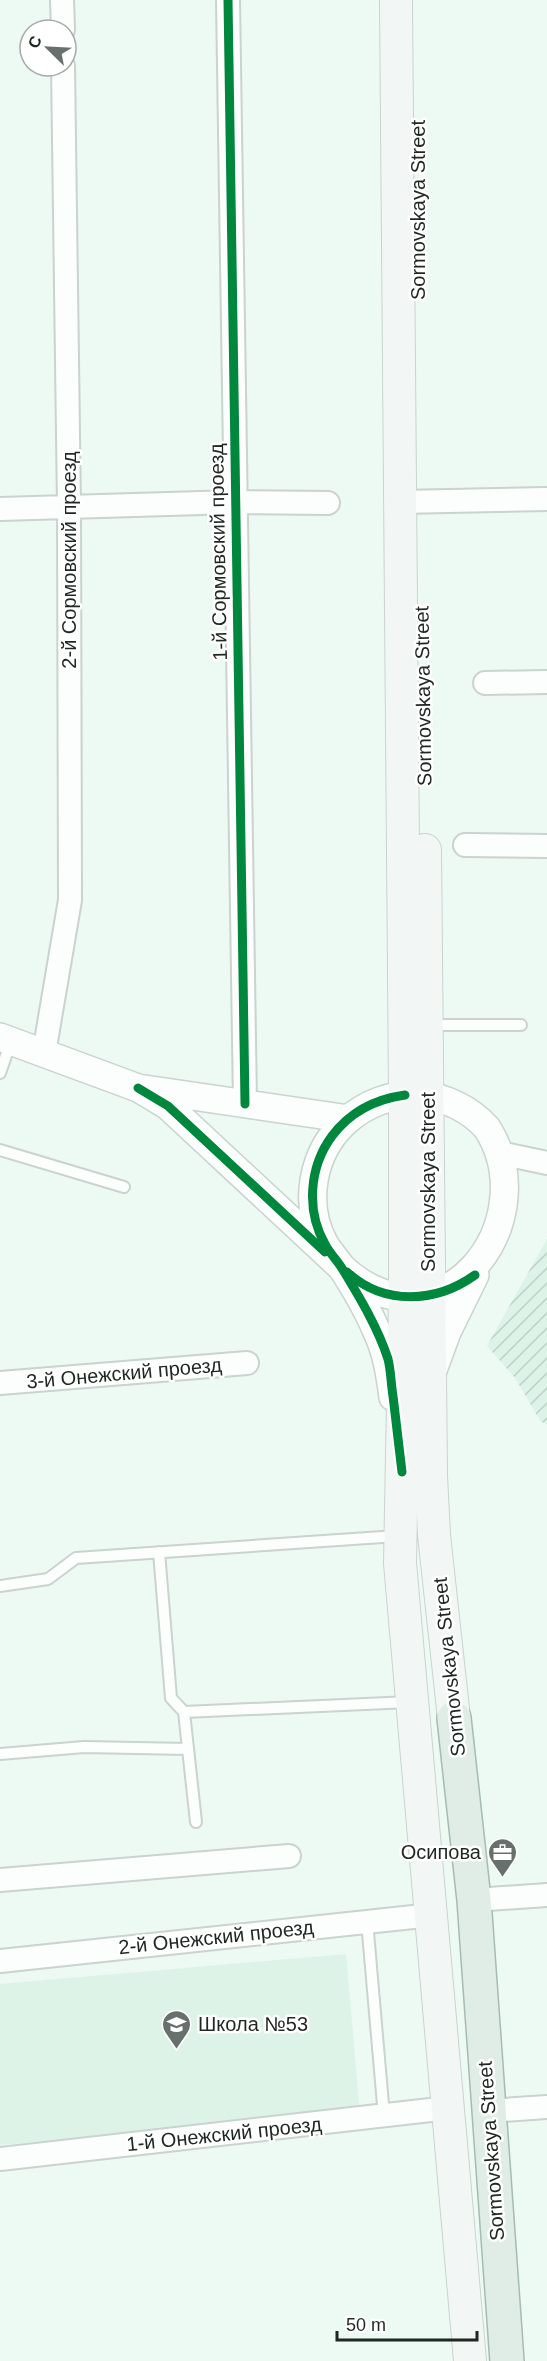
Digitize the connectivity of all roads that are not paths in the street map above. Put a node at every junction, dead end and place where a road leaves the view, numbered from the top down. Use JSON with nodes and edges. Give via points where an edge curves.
{"nodes":[{"id":1,"x":62,"y":0,"type":"edge"},
{"id":2,"x":228,"y":0,"type":"edge"},
{"id":3,"x":396,"y":0,"type":"edge"},
{"id":4,"x":416,"y":0,"type":"edge"},
{"id":5,"x":63,"y":18,"type":"edge"},
{"id":6,"x":63,"y":78,"type":"edge"},
{"id":7,"x":547,"y":499,"type":"edge"},
{"id":8,"x":410,"y":501,"type":"junction"},
{"id":9,"x":235,"y":502,"type":"junction"},
{"id":10,"x":328,"y":503,"type":"dead end"},
{"id":11,"x":69,"y":507,"type":"junction"},
{"id":12,"x":0,"y":509,"type":"edge"},
{"id":13,"x":547,"y":682,"type":"edge"},
{"id":14,"x":485,"y":683,"type":"dead end"},
{"id":15,"x":465,"y":845,"type":"dead end"},
{"id":16,"x":547,"y":846,"type":"edge"},
{"id":17,"x":428,"y":1025,"type":"junction"},
{"id":18,"x":521,"y":1025,"type":"dead end"},
{"id":19,"x":5,"y":1039,"type":"edge"},
{"id":20,"x":44,"y":1053,"type":"junction"},
{"id":21,"x":0,"y":1073,"type":"edge"},
{"id":22,"x":138,"y":1088,"type":"junction"},
{"id":23,"x":417,"y":1096,"type":"junction"},
{"id":24,"x":245,"y":1104,"type":"junction"},
{"id":25,"x":349,"y":1119,"type":"junction"},
{"id":26,"x":0,"y":1150,"type":"edge"},
{"id":27,"x":504,"y":1154,"type":"junction"},
{"id":28,"x":547,"y":1163,"type":"edge"},
{"id":29,"x":124,"y":1187,"type":"dead end"},
{"id":30,"x":341,"y":1267,"type":"junction"},
{"id":31,"x":475,"y":1275,"type":"junction"},
{"id":32,"x":417,"y":1297,"type":"junction"},
{"id":33,"x":247,"y":1363,"type":"dead end"},
{"id":34,"x":429,"y":1382,"type":"junction"},
{"id":35,"x":0,"y":1383,"type":"edge"},
{"id":36,"x":402,"y":1472,"type":"junction"},
{"id":37,"x":434,"y":1535,"type":"junction"},
{"id":38,"x":400,"y":1536,"type":"junction"},
{"id":39,"x":159,"y":1552,"type":"junction"},
{"id":40,"x":0,"y":1586,"type":"edge"},
{"id":41,"x":413,"y":1702,"type":"junction"},
{"id":42,"x":183,"y":1712,"type":"junction"},
{"id":43,"x":454,"y":1718,"type":"joint"},
{"id":44,"x":188,"y":1749,"type":"junction"},
{"id":45,"x":0,"y":1754,"type":"edge"},
{"id":46,"x":196,"y":1821,"type":"dead end"},
{"id":47,"x":289,"y":1856,"type":"dead end"},
{"id":48,"x":0,"y":1880,"type":"edge"},
{"id":49,"x":547,"y":1895,"type":"edge"},
{"id":50,"x":474,"y":1900,"type":"junction"},
{"id":51,"x":432,"y":1915,"type":"junction"},
{"id":52,"x":367,"y":1921,"type":"junction"},
{"id":53,"x":0,"y":1961,"type":"edge"},
{"id":54,"x":547,"y":2107,"type":"edge"},
{"id":55,"x":448,"y":2108,"type":"junction"},
{"id":56,"x":488,"y":2111,"type":"junction"},
{"id":57,"x":384,"y":2116,"type":"junction"},
{"id":58,"x":0,"y":2159,"type":"edge"},
{"id":59,"x":470,"y":2361,"type":"edge"},
{"id":60,"x":507,"y":2361,"type":"edge"}],
"edges":[{"from":1,"to":5,"type":"street"},
{"from":2,"to":9,"type":"street","name":"1-й Сормовский проезд"},
{"from":3,"to":8,"type":"main road","name":"Sormovskaya Street"},
{"from":4,"to":8,"type":"main road","name":"Sormovskaya Street"},
{"from":6,"to":11,"type":"street","name":"2-й Сормовский проезд"},
{"from":7,"to":8,"type":"street"},
{"from":8,"to":17,"type":"main road","name":"Sormovskaya Street"},
{"from":8,"to":23,"type":"main road","name":"Sormovskaya Street"},
{"from":9,"to":10,"type":"street"},
{"from":9,"to":11,"type":"street"},
{"from":9,"to":24,"type":"street","name":"1-й Сормовский проезд"},
{"from":11,"to":12,"type":"street"},
{"from":11,"to":20,"type":"street","name":"2-й Сормовский проезд","via":[[70,900]]},
{"from":13,"to":14,"type":"street"},
{"from":15,"to":16,"type":"street"},
{"from":17,"to":18,"type":"lane"},
{"from":17,"to":23,"type":"main road","name":"Sormovskaya Street"},
{"from":19,"to":20,"type":"street"},
{"from":19,"to":21,"type":"lane"},
{"from":20,"to":22,"type":"street"},
{"from":22,"to":24,"type":"street"},
{"from":22,"to":30,"type":"street","via":[[168,1106]]},
{"from":23,"to":25,"type":"street","via":[[372,1104]]},
{"from":23,"to":27,"type":"street","via":[[449,1102],[477,1119]]},
{"from":23,"to":32,"type":"main road","name":"Sormovskaya Street"},
{"from":24,"to":25,"type":"street"},
{"from":25,"to":30,"type":"street","via":[[324,1149],[313,1186],[317,1225]]},
{"from":26,"to":29,"type":"lane"},
{"from":27,"to":28,"type":"street"},
{"from":27,"to":31,"type":"street","via":[[512,1183],[512,1214],[496,1252]]},
{"from":30,"to":32,"type":"street","via":[[371,1288]]},
{"from":30,"to":36,"type":"street","via":[[378,1332],[388,1361]]},
{"from":31,"to":32,"type":"street","via":[[458,1287]]},
{"from":31,"to":34,"type":"street","via":[[447,1332]]},
{"from":32,"to":34,"type":"main road","name":"Sormovskaya Street"},
{"from":32,"to":36,"type":"main road","name":"Sormovskaya Street"},
{"from":33,"to":35,"type":"street","name":"3-й Онежский проезд"},
{"from":34,"to":37,"type":"main road","name":"Sormovskaya Street"},
{"from":36,"to":38,"type":"main road","name":"Sormovskaya Street"},
{"from":37,"to":38,"type":"street"},
{"from":37,"to":43,"type":"main road","name":"Sormovskaya Street"},
{"from":38,"to":39,"type":"lane"},
{"from":38,"to":41,"type":"main road","name":"Sormovskaya Street"},
{"from":39,"to":40,"type":"lane","via":[[76,1558],[48,1579]]},
{"from":39,"to":42,"type":"lane","via":[[171,1698]]},
{"from":41,"to":42,"type":"lane"},
{"from":41,"to":51,"type":"main road","name":"Sormovskaya Street"},
{"from":42,"to":44,"type":"lane"},
{"from":43,"to":50,"type":"highway","name":"Sormovskaya Street"},
{"from":44,"to":45,"type":"lane","via":[[84,1747]]},
{"from":44,"to":46,"type":"lane"},
{"from":47,"to":48,"type":"street"},
{"from":49,"to":50,"type":"street"},
{"from":50,"to":56,"type":"highway","name":"Sormovskaya Street"},
{"from":51,"to":52,"type":"street","name":"2-й Онежский проезд"},
{"from":51,"to":55,"type":"main road","name":"Sormovskaya Street"},
{"from":52,"to":53,"type":"street","name":"2-й Онежский проезд"},
{"from":52,"to":57,"type":"lane"},
{"from":54,"to":56,"type":"street"},
{"from":55,"to":57,"type":"street","name":"1-й Онежский проезд"},
{"from":55,"to":59,"type":"main road","name":"Sormovskaya Street"},
{"from":56,"to":60,"type":"highway","name":"Sormovskaya Street"},
{"from":57,"to":58,"type":"street","name":"1-й Онежский проезд"}]}
